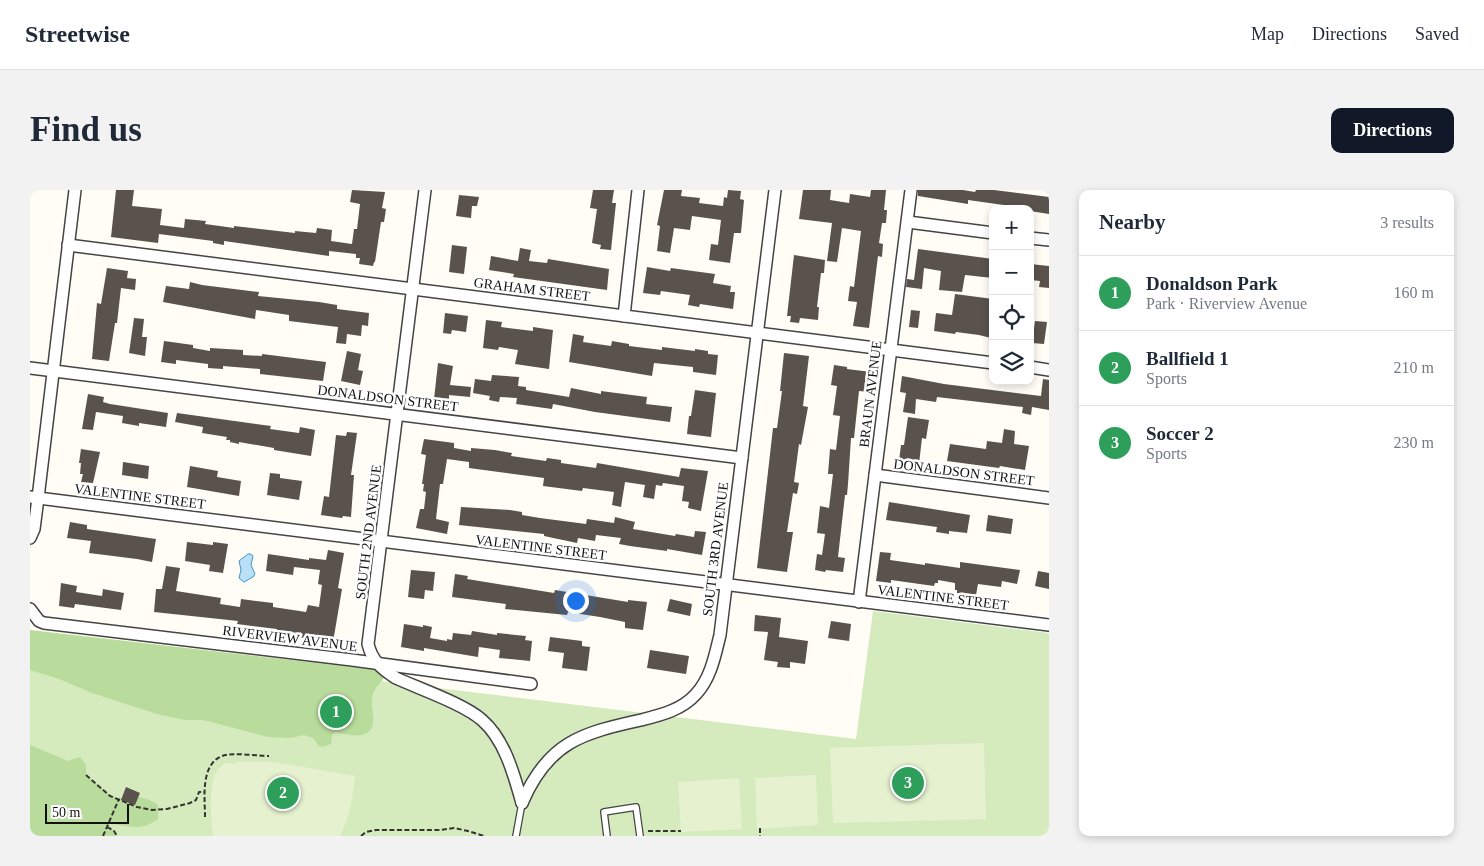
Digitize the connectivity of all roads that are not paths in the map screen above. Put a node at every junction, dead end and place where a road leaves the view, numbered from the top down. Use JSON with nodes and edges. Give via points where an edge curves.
{"nodes":[{"id":1,"x":75,"y":190,"type":"edge"},
{"id":2,"x":425,"y":190,"type":"edge"},
{"id":3,"x":638,"y":190,"type":"edge"},
{"id":4,"x":775,"y":190,"type":"edge"},
{"id":5,"x":911,"y":190,"type":"edge"},
{"id":6,"x":908,"y":222,"type":"junction"},
{"id":7,"x":989,"y":232,"type":"edge"},
{"id":8,"x":1034,"y":238,"type":"edge"},
{"id":9,"x":1049,"y":240,"type":"edge"},
{"id":10,"x":68,"y":245,"type":"junction"},
{"id":11,"x":413,"y":289,"type":"junction"},
{"id":12,"x":624,"y":316,"type":"junction"},
{"id":13,"x":757,"y":333,"type":"junction"},
{"id":14,"x":891,"y":350,"type":"junction"},
{"id":15,"x":989,"y":362,"type":"edge"},
{"id":16,"x":30,"y":368,"type":"edge"},
{"id":17,"x":1034,"y":368,"type":"edge"},
{"id":18,"x":1049,"y":370,"type":"edge"},
{"id":19,"x":52,"y":371,"type":"junction"},
{"id":20,"x":398,"y":414,"type":"junction"},
{"id":21,"x":742,"y":458,"type":"junction"},
{"id":22,"x":875,"y":475,"type":"junction"},
{"id":23,"x":34,"y":497,"type":"edge"},
{"id":24,"x":1049,"y":498,"type":"edge"},
{"id":25,"x":30,"y":538,"type":"edge"},
{"id":26,"x":382,"y":542,"type":"junction"},
{"id":27,"x":726,"y":586,"type":"junction"},
{"id":28,"x":859,"y":602,"type":"junction"},
{"id":29,"x":30,"y":609,"type":"edge"},
{"id":30,"x":1049,"y":625,"type":"edge"},
{"id":31,"x":376,"y":664,"type":"junction"},
{"id":32,"x":531,"y":684,"type":"dead end"},
{"id":33,"x":522,"y":803,"type":"junction"},
{"id":34,"x":640,"y":834,"type":"edge"},
{"id":35,"x":516,"y":836,"type":"edge"},
{"id":36,"x":607,"y":836,"type":"edge"}],
"edges":[{"from":1,"to":10,"type":"street"},
{"from":2,"to":11,"type":"street","name":"SOUTH 2ND AVENUE"},
{"from":3,"to":12,"type":"street"},
{"from":4,"to":13,"type":"street","name":"SOUTH 3RD AVENUE"},
{"from":5,"to":6,"type":"street","name":"BRAUN AVENUE"},
{"from":6,"to":7,"type":"street"},
{"from":6,"to":14,"type":"street","name":"BRAUN AVENUE"},
{"from":8,"to":9,"type":"street"},
{"from":10,"to":11,"type":"street","name":"GRAHAM STREET"},
{"from":10,"to":19,"type":"street"},
{"from":11,"to":12,"type":"street","name":"GRAHAM STREET"},
{"from":11,"to":20,"type":"street","name":"SOUTH 2ND AVENUE"},
{"from":12,"to":13,"type":"street","name":"GRAHAM STREET"},
{"from":13,"to":14,"type":"street","name":"GRAHAM STREET"},
{"from":13,"to":21,"type":"street","name":"SOUTH 3RD AVENUE"},
{"from":14,"to":15,"type":"street","name":"GRAHAM STREET"},
{"from":14,"to":22,"type":"street","name":"BRAUN AVENUE"},
{"from":16,"to":19,"type":"street","name":"DONALDSON STREET"},
{"from":17,"to":18,"type":"street"},
{"from":19,"to":20,"type":"street","name":"DONALDSON STREET"},
{"from":19,"to":23,"type":"street"},
{"from":20,"to":21,"type":"street","name":"DONALDSON STREET"},
{"from":20,"to":26,"type":"street","name":"SOUTH 2ND AVENUE"},
{"from":21,"to":27,"type":"street","name":"SOUTH 3RD AVENUE"},
{"from":22,"to":24,"type":"street","name":"DONALDSON STREET"},
{"from":22,"to":28,"type":"street","name":"BRAUN AVENUE"},
{"from":23,"to":25,"type":"street","via":[[34,529]]},
{"from":23,"to":26,"type":"street","name":"VALENTINE STREET"},
{"from":26,"to":27,"type":"street","name":"VALENTINE STREET"},
{"from":26,"to":31,"type":"street","name":"SOUTH 2ND AVENUE","via":[[368,644]]},
{"from":27,"to":28,"type":"street","name":"VALENTINE STREET"},
{"from":27,"to":33,"type":"street","name":"SOUTH 3RD AVENUE","via":[[715,657],[697,694],[669,712],[593,732],[567,744],[539,772]]},
{"from":28,"to":30,"type":"street","name":"VALENTINE STREET"},
{"from":29,"to":31,"type":"street","name":"RIVERVIEW AVENUE","via":[[44,623]]},
{"from":31,"to":32,"type":"street","name":"RIVERVIEW AVENUE"},
{"from":31,"to":33,"type":"street","via":[[396,678],[470,711],[483,721],[510,762]]},
{"from":33,"to":35,"type":"lane"},
{"from":34,"to":36,"type":"lane","via":[[636,807],[604,812]]}]}
